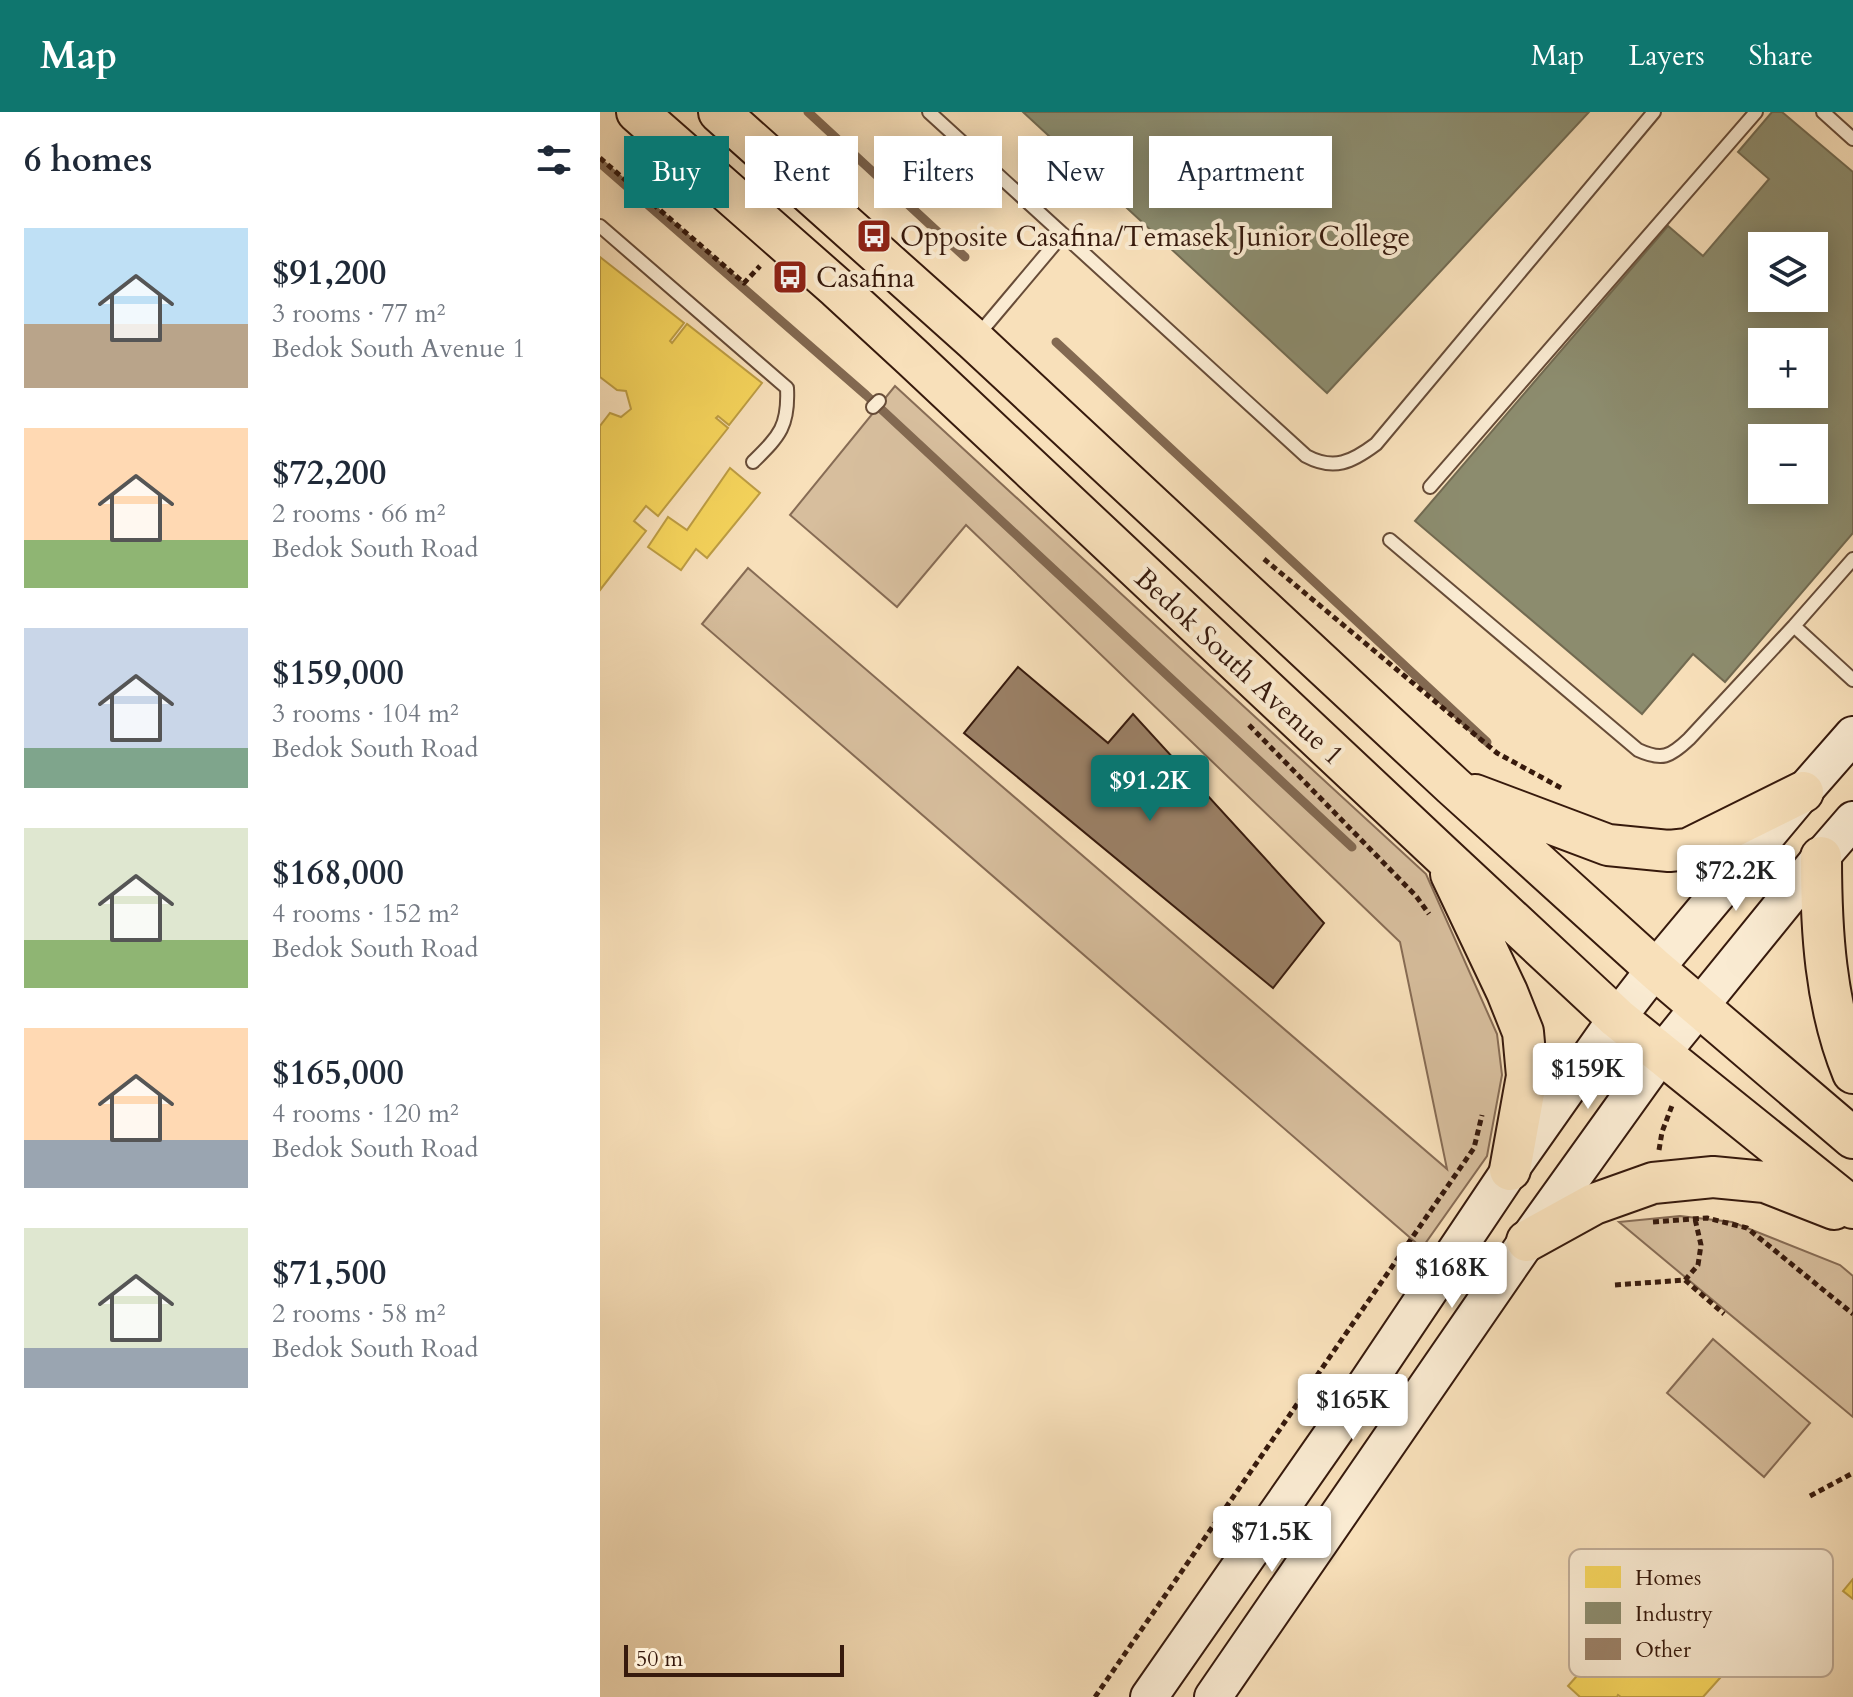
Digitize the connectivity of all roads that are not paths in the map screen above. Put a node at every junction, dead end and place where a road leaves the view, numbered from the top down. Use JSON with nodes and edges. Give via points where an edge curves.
{"nodes":[{"id":1,"x":637,"y":112,"type":"edge"},
{"id":2,"x":719,"y":112,"type":"edge"},
{"id":3,"x":929,"y":112,"type":"edge"},
{"id":4,"x":1654,"y":112,"type":"edge"},
{"id":5,"x":1756,"y":112,"type":"edge"},
{"id":6,"x":1823,"y":112,"type":"edge"},
{"id":7,"x":1853,"y":139,"type":"edge"},
{"id":8,"x":600,"y":226,"type":"edge"},
{"id":9,"x":1063,"y":234,"type":"junction"},
{"id":10,"x":974,"y":340,"type":"junction"},
{"id":11,"x":753,"y":462,"type":"dead end"},
{"id":12,"x":1430,"y":487,"type":"dead end"},
{"id":13,"x":1390,"y":540,"type":"dead end"},
{"id":14,"x":1853,"y":559,"type":"edge"},
{"id":15,"x":1794,"y":626,"type":"junction"},
{"id":16,"x":1853,"y":680,"type":"edge"},
{"id":17,"x":1853,"y":735,"type":"edge"},
{"id":18,"x":1453,"y":786,"type":"junction"},
{"id":19,"x":1803,"y":792,"type":"junction"},
{"id":20,"x":1853,"y":820,"type":"edge"},
{"id":21,"x":1442,"y":855,"type":"junction"},
{"id":22,"x":1821,"y":857,"type":"junction"},
{"id":23,"x":1655,"y":969,"type":"junction"},
{"id":24,"x":1698,"y":1008,"type":"junction"},
{"id":25,"x":1617,"y":1018,"type":"junction"},
{"id":26,"x":1661,"y":1054,"type":"junction"},
{"id":27,"x":1853,"y":1073,"type":"edge"},
{"id":28,"x":1853,"y":1138,"type":"edge"},
{"id":29,"x":1510,"y":1170,"type":"junction"},
{"id":30,"x":1853,"y":1208,"type":"edge"},
{"id":31,"x":1853,"y":1217,"type":"edge"},
{"id":32,"x":1527,"y":1241,"type":"junction"},
{"id":33,"x":1149,"y":1697,"type":"edge"},
{"id":34,"x":1213,"y":1697,"type":"edge"}],
"edges":[{"from":1,"to":21,"type":"main road","name":"Bedok South Avenue 1","via":[[880,328]]},
{"from":2,"to":10,"type":"main road","name":"Bedok South Avenue 1"},
{"from":3,"to":9,"type":"lane"},
{"from":4,"to":9,"type":"lane","via":[[1376,444],[1356,459],[1335,464],[1306,456]]},
{"from":5,"to":12,"type":"lane"},
{"from":6,"to":7,"type":"lane"},
{"from":8,"to":11,"type":"lane","via":[[787,388],[780,435]]},
{"from":9,"to":10,"type":"lane"},
{"from":10,"to":18,"type":"main road","name":"Bedok South Avenue 1"},
{"from":13,"to":15,"type":"lane","via":[[1638,750],[1652,756],[1677,750]]},
{"from":14,"to":15,"type":"lane"},
{"from":15,"to":16,"type":"lane"},
{"from":17,"to":19,"type":"main road"},
{"from":18,"to":19,"type":"main road","via":[[1608,845],[1669,851],[1688,849]]},
{"from":18,"to":23,"type":"main road","name":"Bedok South Avenue 1"},
{"from":19,"to":23,"type":"main road"},
{"from":20,"to":22,"type":"main road"},
{"from":21,"to":25,"type":"main road","name":"Bedok South Avenue 1"},
{"from":21,"to":29,"type":"main road","via":[[1523,1032],[1527,1076]]},
{"from":22,"to":24,"type":"main road"},
{"from":22,"to":27,"type":"main road","via":[[1828,982]]},
{"from":23,"to":24,"type":"main road","name":"Bedok South Avenue 1"},
{"from":23,"to":25,"type":"main road"},
{"from":24,"to":26,"type":"main road"},
{"from":24,"to":28,"type":"main road","name":"Bedok South Avenue 1"},
{"from":25,"to":26,"type":"main road","name":"Bedok South Avenue 1"},
{"from":25,"to":29,"type":"main road"},
{"from":26,"to":30,"type":"main road","name":"Bedok South Avenue 1"},
{"from":26,"to":32,"type":"main road"},
{"from":29,"to":33,"type":"main road"},
{"from":31,"to":32,"type":"main road","via":[[1765,1182],[1713,1177],[1653,1183],[1594,1204]]},
{"from":32,"to":34,"type":"main road"}]}
